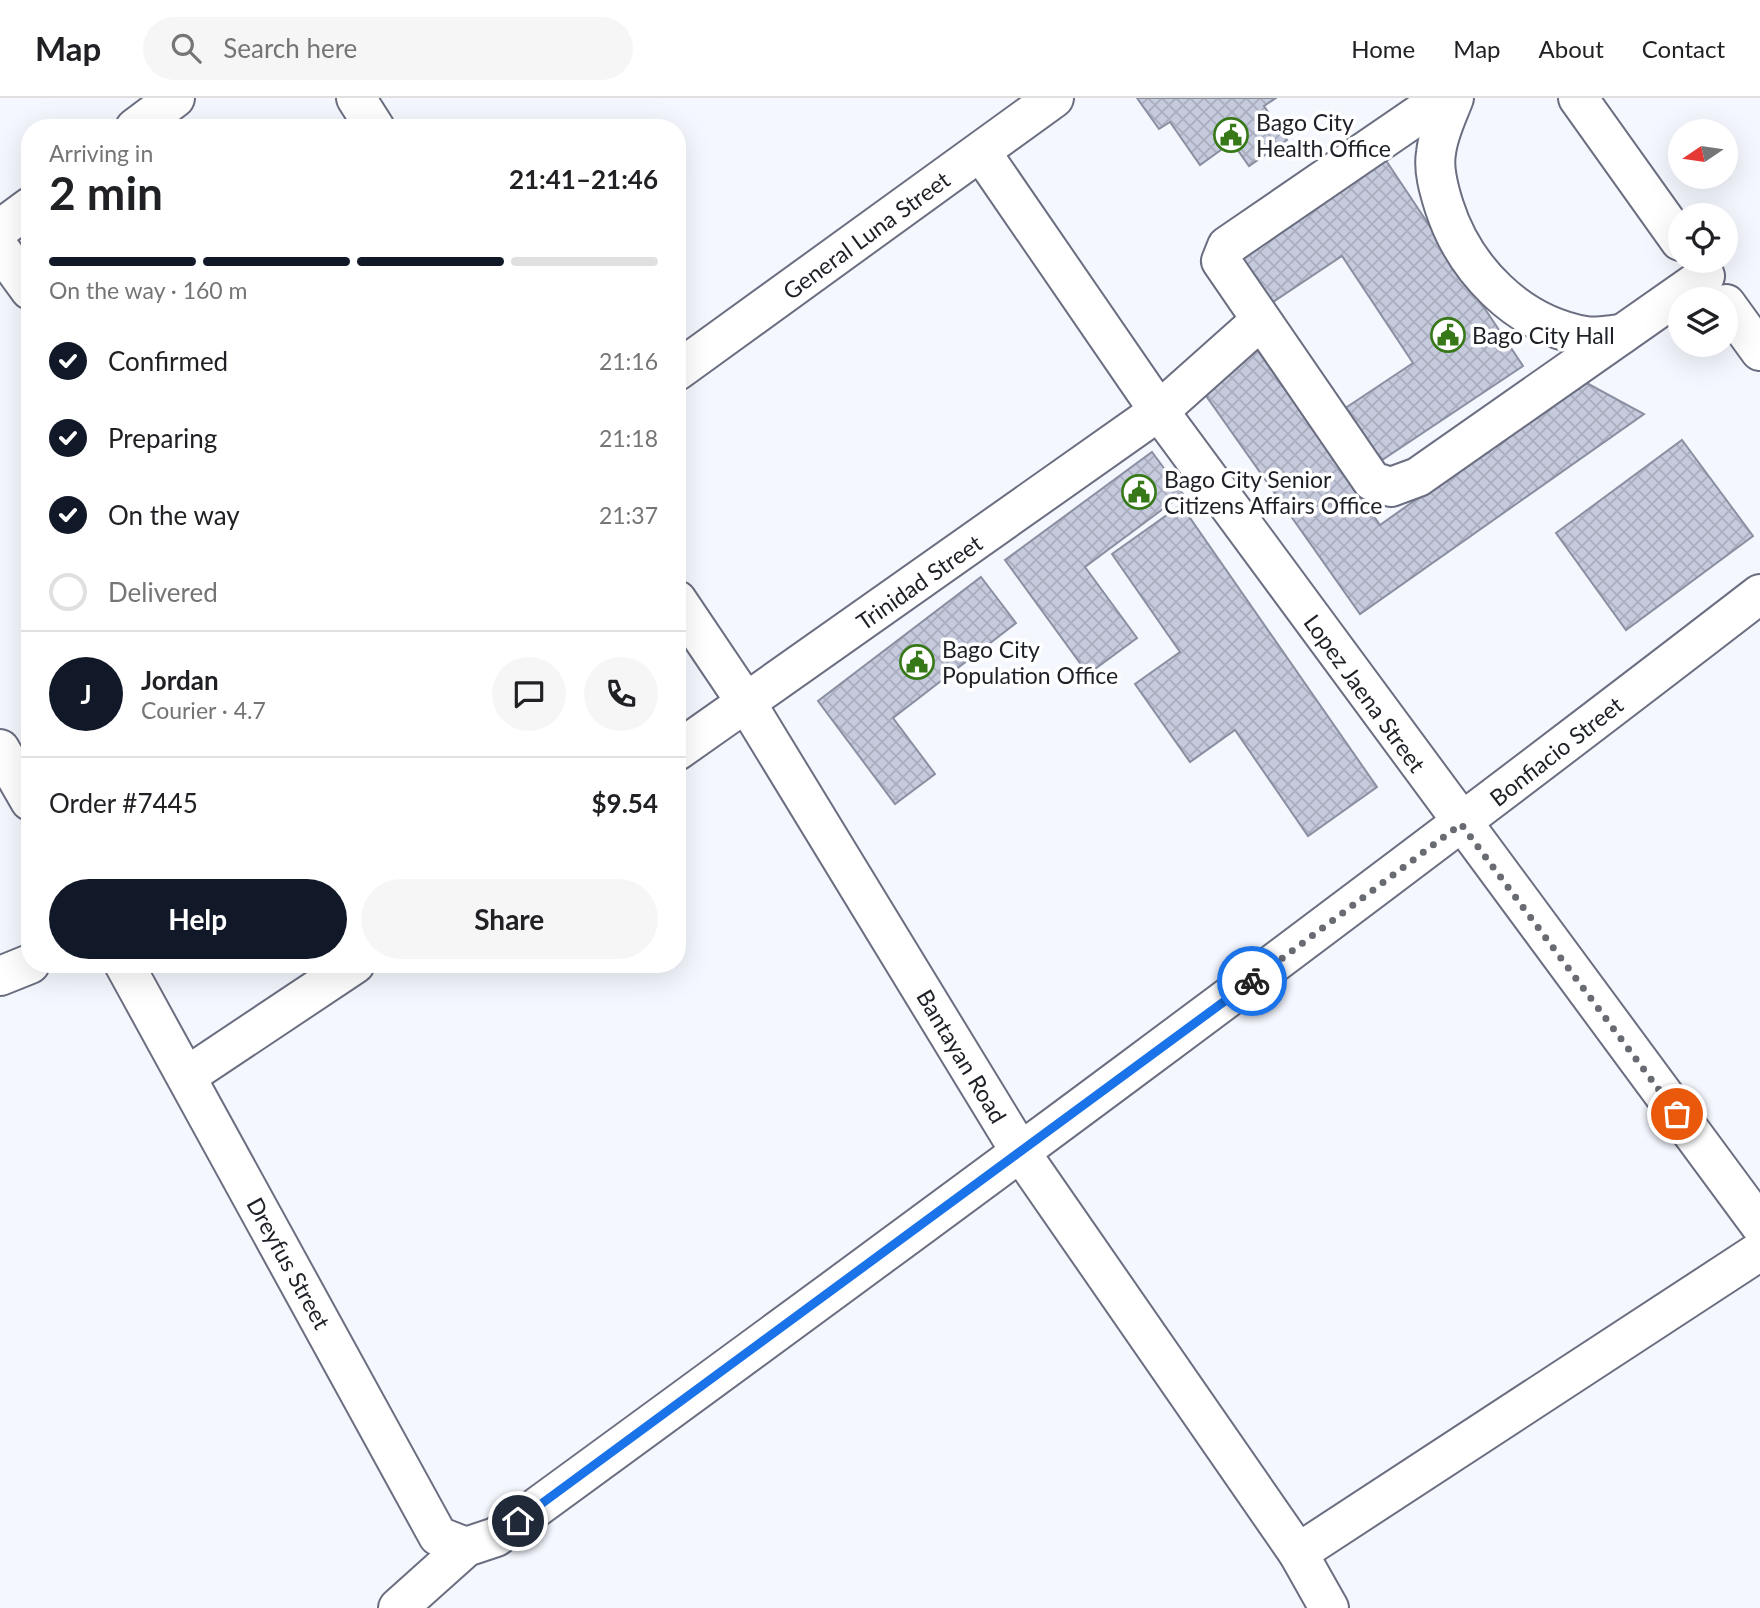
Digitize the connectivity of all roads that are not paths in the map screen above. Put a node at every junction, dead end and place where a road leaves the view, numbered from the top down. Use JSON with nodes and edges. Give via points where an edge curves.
{"nodes":[{"id":1,"x":175,"y":98,"type":"edge"},
{"id":2,"x":356,"y":98,"type":"edge"},
{"id":3,"x":1054,"y":98,"type":"edge"},
{"id":4,"x":1443,"y":98,"type":"edge"},
{"id":5,"x":1454,"y":98,"type":"edge"},
{"id":6,"x":1578,"y":98,"type":"edge"},
{"id":7,"x":147,"y":119,"type":"edge"},
{"id":8,"x":369,"y":119,"type":"edge"},
{"id":9,"x":982,"y":152,"type":"junction"},
{"id":10,"x":21,"y":214,"type":"edge"},
{"id":11,"x":1668,"y":224,"type":"edge"},
{"id":12,"x":0,"y":229,"type":"edge"},
{"id":13,"x":0,"y":249,"type":"edge"},
{"id":14,"x":21,"y":278,"type":"edge"},
{"id":15,"x":1712,"y":285,"type":"edge"},
{"id":16,"x":1260,"y":321,"type":"junction"},
{"id":17,"x":1622,"y":334,"type":"junction"},
{"id":18,"x":1760,"y":351,"type":"edge"},
{"id":19,"x":686,"y":365,"type":"edge"},
{"id":20,"x":1158,"y":411,"type":"junction"},
{"id":21,"x":1760,"y":594,"type":"edge"},
{"id":22,"x":686,"y":613,"type":"edge"},
{"id":23,"x":747,"y":704,"type":"junction"},
{"id":24,"x":686,"y":745,"type":"edge"},
{"id":25,"x":0,"y":749,"type":"edge"},
{"id":26,"x":21,"y":785,"type":"edge"},
{"id":27,"x":1461,"y":824,"type":"junction"},
{"id":28,"x":21,"y":968,"type":"edge"},
{"id":29,"x":129,"y":973,"type":"edge"},
{"id":30,"x":342,"y":973,"type":"edge"},
{"id":31,"x":0,"y":976,"type":"edge"},
{"id":32,"x":187,"y":1076,"type":"junction"},
{"id":33,"x":1021,"y":1153,"type":"junction"},
{"id":34,"x":1760,"y":1225,"type":"edge"},
{"id":35,"x":1760,"y":1251,"type":"edge"},
{"id":36,"x":467,"y":1547,"type":"junction"},
{"id":37,"x":1298,"y":1553,"type":"junction"},
{"id":38,"x":398,"y":1608,"type":"edge"},
{"id":39,"x":1329,"y":1608,"type":"edge"}],
"edges":[{"from":1,"to":7,"type":"street"},
{"from":2,"to":8,"type":"street"},
{"from":3,"to":9,"type":"street","name":"General Luna Street"},
{"from":4,"to":16,"type":"street","via":[[1227,246],[1221,261]]},
{"from":5,"to":17,"type":"street","via":[[1435,155],[1438,188],[1453,235],[1479,273],[1514,307],[1547,324],[1586,337]]},
{"from":6,"to":11,"type":"street"},
{"from":9,"to":19,"type":"street","name":"General Luna Street"},
{"from":9,"to":20,"type":"street","name":"Lopez Jaena Street"},
{"from":10,"to":12,"type":"street"},
{"from":13,"to":14,"type":"street"},
{"from":15,"to":17,"type":"street"},
{"from":15,"to":18,"type":"street"},
{"from":16,"to":17,"type":"street","via":[[1372,481],[1391,487],[1418,477]]},
{"from":16,"to":20,"type":"street","name":"Trinidad Street"},
{"from":20,"to":23,"type":"street","name":"Trinidad Street"},
{"from":20,"to":27,"type":"street","name":"Lopez Jaena Street"},
{"from":21,"to":27,"type":"street","name":"Bonfiacio Street"},
{"from":22,"to":23,"type":"street","name":"Bantayan Road"},
{"from":23,"to":24,"type":"street","name":"Trinidad Street"},
{"from":23,"to":33,"type":"street","name":"Bantayan Road"},
{"from":25,"to":26,"type":"street"},
{"from":27,"to":33,"type":"street","name":"Bonfiacio Street"},
{"from":27,"to":34,"type":"street","name":"Lopez Jaena Street"},
{"from":28,"to":31,"type":"street"},
{"from":29,"to":32,"type":"street","name":"Dreyfus Street"},
{"from":30,"to":32,"type":"street"},
{"from":32,"to":36,"type":"street","name":"Dreyfus Street","via":[[438,1536]]},
{"from":33,"to":36,"type":"street","name":"Bonfiacio Street","via":[[496,1537]]},
{"from":33,"to":37,"type":"street","name":"Bantayan Road"},
{"from":35,"to":37,"type":"street"},
{"from":36,"to":38,"type":"street"},
{"from":37,"to":39,"type":"street","name":"Bantayan Road"}]}
